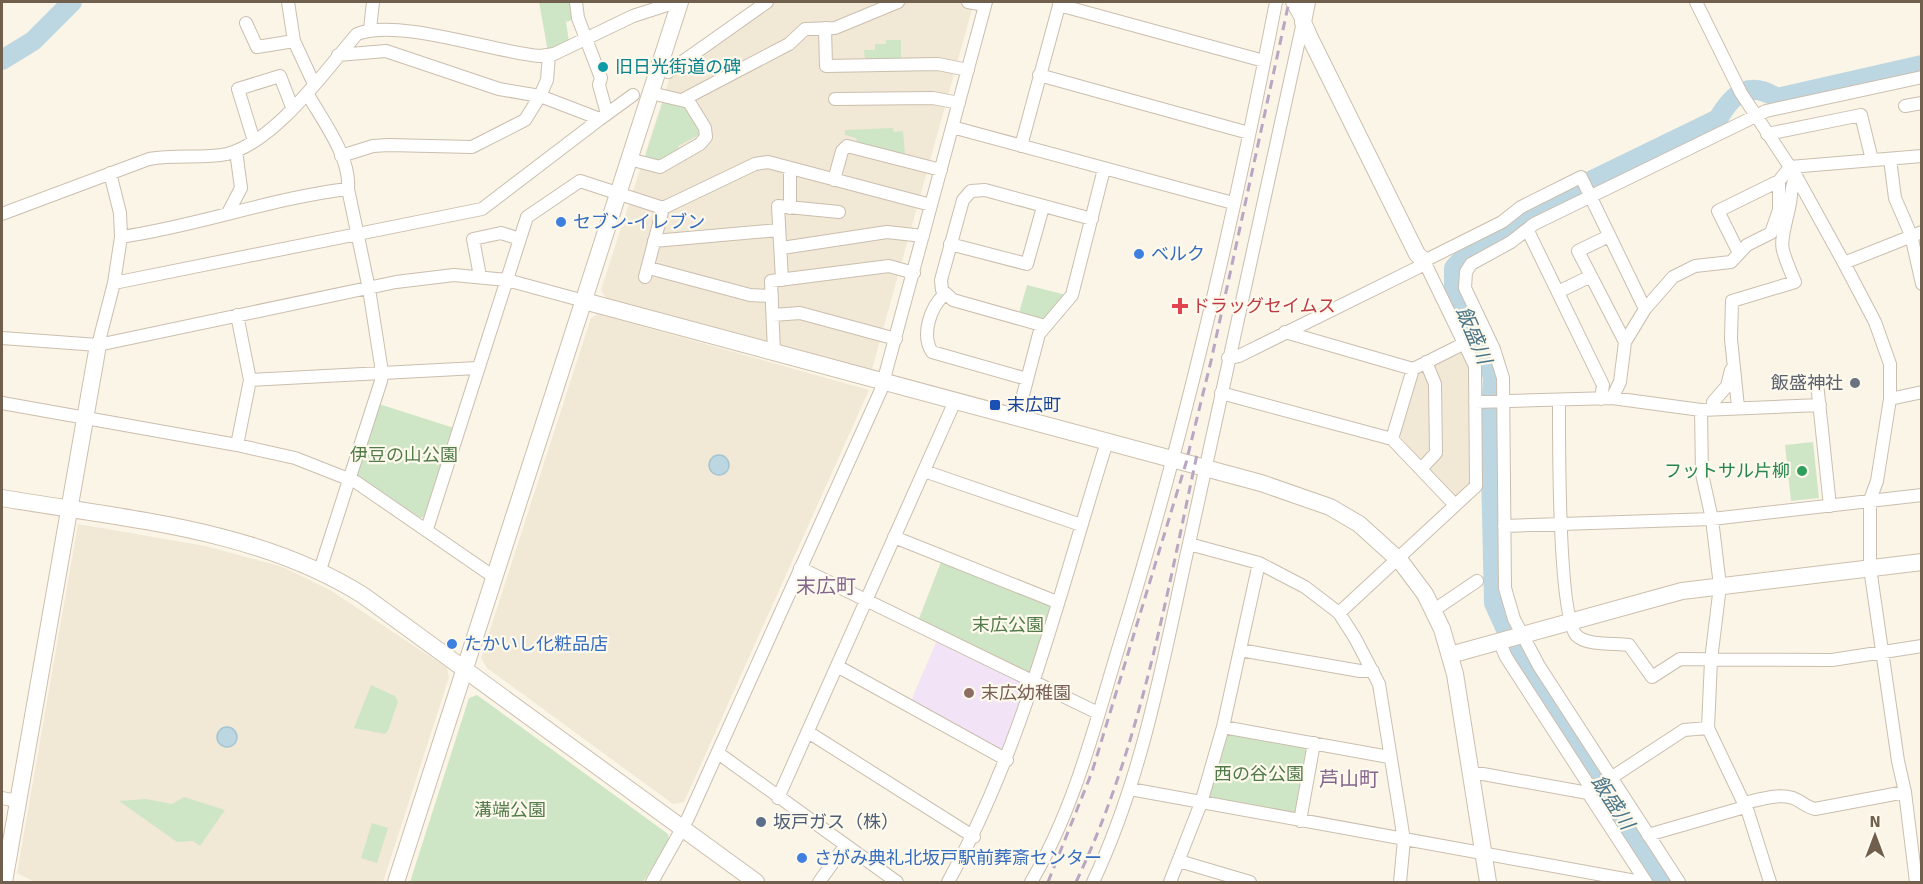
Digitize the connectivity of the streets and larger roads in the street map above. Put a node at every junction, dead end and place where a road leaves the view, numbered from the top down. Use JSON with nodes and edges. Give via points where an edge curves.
{"nodes":[{"id":1,"x":288,"y":2,"type":"edge"},
{"id":2,"x":373,"y":2,"type":"edge"},
{"id":3,"x":576,"y":2,"type":"edge"},
{"id":4,"x":678,"y":2,"type":"edge"},
{"id":5,"x":767,"y":2,"type":"edge"},
{"id":6,"x":898,"y":2,"type":"edge"},
{"id":7,"x":968,"y":2,"type":"edge"},
{"id":8,"x":1275,"y":2,"type":"edge"},
{"id":9,"x":1292,"y":2,"type":"edge"},
{"id":10,"x":1307,"y":2,"type":"edge"},
{"id":11,"x":1696,"y":2,"type":"edge"},
{"id":12,"x":985,"y":3,"type":"edge"},
{"id":13,"x":1060,"y":3,"type":"edge"},
{"id":14,"x":1303,"y":22,"type":"junction"},
{"id":15,"x":246,"y":23,"type":"dead end"},
{"id":16,"x":825,"y":28,"type":"junction"},
{"id":17,"x":370,"y":29,"type":"junction"},
{"id":18,"x":586,"y":39,"type":"junction"},
{"id":19,"x":294,"y":41,"type":"junction"},
{"id":20,"x":338,"y":55,"type":"junction"},
{"id":21,"x":549,"y":55,"type":"junction"},
{"id":22,"x":1264,"y":61,"type":"junction"},
{"id":23,"x":968,"y":70,"type":"junction"},
{"id":24,"x":668,"y":72,"type":"dead end"},
{"id":25,"x":1039,"y":75,"type":"junction"},
{"id":26,"x":1922,"y":77,"type":"edge"},
{"id":27,"x":310,"y":89,"type":"junction"},
{"id":28,"x":651,"y":93,"type":"junction"},
{"id":29,"x":633,"y":95,"type":"dead end"},
{"id":30,"x":540,"y":96,"type":"junction"},
{"id":31,"x":684,"y":99,"type":"junction"},
{"id":32,"x":835,"y":99,"type":"dead end"},
{"id":33,"x":1922,"y":103,"type":"edge"},
{"id":34,"x":959,"y":104,"type":"junction"},
{"id":35,"x":1905,"y":106,"type":"dead end"},
{"id":36,"x":292,"y":108,"type":"junction"},
{"id":37,"x":1754,"y":115,"type":"junction"},
{"id":38,"x":603,"y":116,"type":"junction"},
{"id":39,"x":952,"y":127,"type":"junction"},
{"id":40,"x":1249,"y":133,"type":"junction"},
{"id":41,"x":1767,"y":134,"type":"junction"},
{"id":42,"x":254,"y":141,"type":"junction"},
{"id":43,"x":1021,"y":146,"type":"junction"},
{"id":44,"x":236,"y":151,"type":"junction"},
{"id":45,"x":341,"y":156,"type":"junction"},
{"id":46,"x":1922,"y":156,"type":"edge"},
{"id":47,"x":629,"y":159,"type":"junction"},
{"id":48,"x":1890,"y":159,"type":"junction"},
{"id":49,"x":1872,"y":160,"type":"junction"},
{"id":50,"x":790,"y":168,"type":"junction"},
{"id":51,"x":1104,"y":169,"type":"junction"},
{"id":52,"x":941,"y":170,"type":"junction"},
{"id":53,"x":1793,"y":171,"type":"junction"},
{"id":54,"x":110,"y":173,"type":"junction"},
{"id":55,"x":834,"y":180,"type":"junction"},
{"id":56,"x":1779,"y":181,"type":"junction"},
{"id":57,"x":348,"y":189,"type":"junction"},
{"id":58,"x":618,"y":194,"type":"junction"},
{"id":59,"x":1590,"y":196,"type":"junction"},
{"id":60,"x":1233,"y":203,"type":"junction"},
{"id":61,"x":932,"y":205,"type":"junction"},
{"id":62,"x":1043,"y":207,"type":"junction"},
{"id":63,"x":663,"y":208,"type":"junction"},
{"id":64,"x":790,"y":208,"type":"junction"},
{"id":65,"x":839,"y":212,"type":"dead end"},
{"id":66,"x":228,"y":213,"type":"junction"},
{"id":67,"x":2,"y":214,"type":"edge"},
{"id":68,"x":1092,"y":219,"type":"junction"},
{"id":69,"x":778,"y":230,"type":"junction"},
{"id":70,"x":1528,"y":231,"type":"junction"},
{"id":71,"x":1916,"y":233,"type":"edge"},
{"id":72,"x":357,"y":234,"type":"junction"},
{"id":73,"x":923,"y":236,"type":"junction"},
{"id":74,"x":1609,"y":236,"type":"junction"},
{"id":75,"x":121,"y":237,"type":"junction"},
{"id":76,"x":520,"y":239,"type":"junction"},
{"id":77,"x":654,"y":241,"type":"junction"},
{"id":78,"x":950,"y":244,"type":"junction"},
{"id":79,"x":782,"y":248,"type":"junction"},
{"id":80,"x":1739,"y":253,"type":"junction"},
{"id":81,"x":1424,"y":262,"type":"junction"},
{"id":82,"x":1844,"y":262,"type":"junction"},
{"id":83,"x":914,"y":273,"type":"junction"},
{"id":84,"x":480,"y":276,"type":"junction"},
{"id":85,"x":1591,"y":276,"type":"junction"},
{"id":86,"x":507,"y":280,"type":"junction"},
{"id":87,"x":782,"y":280,"type":"junction"},
{"id":88,"x":1921,"y":282,"type":"edge"},
{"id":89,"x":114,"y":284,"type":"junction"},
{"id":90,"x":369,"y":289,"type":"junction"},
{"id":91,"x":1558,"y":292,"type":"junction"},
{"id":92,"x":945,"y":294,"type":"junction"},
{"id":93,"x":772,"y":296,"type":"junction"},
{"id":94,"x":584,"y":301,"type":"junction"},
{"id":95,"x":1646,"y":309,"type":"junction"},
{"id":96,"x":237,"y":315,"type":"junction"},
{"id":97,"x":773,"y":315,"type":"junction"},
{"id":98,"x":1045,"y":326,"type":"junction"},
{"id":99,"x":1285,"y":332,"type":"junction"},
{"id":100,"x":2,"y":338,"type":"edge"},
{"id":101,"x":896,"y":339,"type":"junction"},
{"id":102,"x":1625,"y":342,"type":"junction"},
{"id":103,"x":1465,"y":343,"type":"junction"},
{"id":104,"x":98,"y":345,"type":"junction"},
{"id":105,"x":774,"y":352,"type":"junction"},
{"id":106,"x":1228,"y":358,"type":"junction"},
{"id":107,"x":1426,"y":362,"type":"junction"},
{"id":108,"x":1733,"y":363,"type":"junction"},
{"id":109,"x":477,"y":368,"type":"junction"},
{"id":110,"x":1413,"y":369,"type":"junction"},
{"id":111,"x":382,"y":372,"type":"junction"},
{"id":112,"x":1027,"y":379,"type":"junction"},
{"id":113,"x":250,"y":380,"type":"junction"},
{"id":114,"x":883,"y":382,"type":"junction"},
{"id":115,"x":1817,"y":383,"type":"dead end"},
{"id":116,"x":1922,"y":392,"type":"edge"},
{"id":117,"x":1221,"y":393,"type":"junction"},
{"id":118,"x":1607,"y":399,"type":"junction"},
{"id":119,"x":1890,"y":399,"type":"junction"},
{"id":120,"x":955,"y":401,"type":"junction"},
{"id":121,"x":1479,"y":402,"type":"junction"},
{"id":122,"x":1502,"y":402,"type":"junction"},
{"id":123,"x":1559,"y":402,"type":"junction"},
{"id":124,"x":1713,"y":402,"type":"dead end"},
{"id":125,"x":2,"y":403,"type":"edge"},
{"id":126,"x":1820,"y":405,"type":"junction"},
{"id":127,"x":1738,"y":407,"type":"junction"},
{"id":128,"x":1701,"y":410,"type":"junction"},
{"id":129,"x":86,"y":418,"type":"junction"},
{"id":130,"x":1017,"y":418,"type":"junction"},
{"id":131,"x":1392,"y":439,"type":"junction"},
{"id":132,"x":1107,"y":442,"type":"junction"},
{"id":133,"x":237,"y":445,"type":"junction"},
{"id":134,"x":1175,"y":460,"type":"junction"},
{"id":135,"x":1205,"y":468,"type":"junction"},
{"id":136,"x":1421,"y":469,"type":"junction"},
{"id":137,"x":924,"y":471,"type":"junction"},
{"id":138,"x":349,"y":480,"type":"junction"},
{"id":139,"x":1922,"y":495,"type":"edge"},
{"id":140,"x":2,"y":498,"type":"edge"},
{"id":141,"x":1870,"y":500,"type":"junction"},
{"id":142,"x":1455,"y":505,"type":"junction"},
{"id":143,"x":1830,"y":506,"type":"junction"},
{"id":144,"x":70,"y":510,"type":"junction"},
{"id":145,"x":1713,"y":519,"type":"junction"},
{"id":146,"x":1561,"y":524,"type":"junction"},
{"id":147,"x":1081,"y":525,"type":"junction"},
{"id":148,"x":1504,"y":526,"type":"junction"},
{"id":149,"x":427,"y":529,"type":"junction"},
{"id":150,"x":894,"y":537,"type":"junction"},
{"id":151,"x":1189,"y":544,"type":"junction"},
{"id":152,"x":1397,"y":558,"type":"junction"},
{"id":153,"x":1922,"y":562,"type":"edge"},
{"id":154,"x":1259,"y":563,"type":"junction"},
{"id":155,"x":800,"y":568,"type":"junction"},
{"id":156,"x":1870,"y":568,"type":"junction"},
{"id":157,"x":320,"y":570,"type":"junction"},
{"id":158,"x":494,"y":578,"type":"junction"},
{"id":159,"x":1477,"y":581,"type":"dead end"},
{"id":160,"x":1720,"y":586,"type":"junction"},
{"id":161,"x":866,"y":601,"type":"junction"},
{"id":162,"x":1057,"y":602,"type":"junction"},
{"id":163,"x":1434,"y":610,"type":"junction"},
{"id":164,"x":1339,"y":613,"type":"junction"},
{"id":165,"x":1570,"y":621,"type":"junction"},
{"id":166,"x":1520,"y":635,"type":"junction"},
{"id":167,"x":1500,"y":641,"type":"junction"},
{"id":168,"x":1922,"y":646,"type":"edge"},
{"id":169,"x":1240,"y":650,"type":"junction"},
{"id":170,"x":1881,"y":653,"type":"junction"},
{"id":171,"x":1450,"y":655,"type":"junction"},
{"id":172,"x":1711,"y":660,"type":"junction"},
{"id":173,"x":837,"y":666,"type":"junction"},
{"id":174,"x":464,"y":671,"type":"junction"},
{"id":175,"x":1373,"y":671,"type":"junction"},
{"id":176,"x":1032,"y":680,"type":"junction"},
{"id":177,"x":1098,"y":713,"type":"junction"},
{"id":178,"x":1223,"y":727,"type":"junction"},
{"id":179,"x":1708,"y":728,"type":"junction"},
{"id":180,"x":808,"y":732,"type":"junction"},
{"id":181,"x":1314,"y":743,"type":"junction"},
{"id":182,"x":718,"y":753,"type":"junction"},
{"id":183,"x":1389,"y":758,"type":"junction"},
{"id":184,"x":1007,"y":760,"type":"junction"},
{"id":185,"x":1472,"y":774,"type":"junction"},
{"id":186,"x":1609,"y":778,"type":"junction"},
{"id":187,"x":1130,"y":789,"type":"junction"},
{"id":188,"x":1591,"y":790,"type":"junction"},
{"id":189,"x":1905,"y":792,"type":"junction"},
{"id":190,"x":778,"y":798,"type":"junction"},
{"id":191,"x":9,"y":800,"type":"edge"},
{"id":192,"x":1201,"y":803,"type":"junction"},
{"id":193,"x":1744,"y":805,"type":"junction"},
{"id":194,"x":1300,"y":821,"type":"junction"},
{"id":195,"x":683,"y":830,"type":"junction"},
{"id":196,"x":1648,"y":836,"type":"junction"},
{"id":197,"x":974,"y":837,"type":"junction"},
{"id":198,"x":1404,"y":840,"type":"junction"},
{"id":199,"x":845,"y":846,"type":"junction"},
{"id":200,"x":1917,"y":849,"type":"edge"},
{"id":201,"x":1485,"y":856,"type":"junction"},
{"id":202,"x":1179,"y":861,"type":"junction"},
{"id":203,"x":1578,"y":877,"type":"edge"},
{"id":204,"x":5,"y":881,"type":"edge"},
{"id":205,"x":396,"y":882,"type":"edge"},
{"id":206,"x":652,"y":882,"type":"edge"},
{"id":207,"x":756,"y":882,"type":"edge"},
{"id":208,"x":819,"y":882,"type":"edge"},
{"id":209,"x":897,"y":882,"type":"edge"},
{"id":210,"x":948,"y":882,"type":"edge"},
{"id":211,"x":1031,"y":882,"type":"edge"},
{"id":212,"x":1093,"y":882,"type":"edge"},
{"id":213,"x":1170,"y":882,"type":"edge"},
{"id":214,"x":1250,"y":882,"type":"edge"},
{"id":215,"x":1400,"y":882,"type":"edge"},
{"id":216,"x":1488,"y":882,"type":"edge"},
{"id":217,"x":1641,"y":882,"type":"edge"},
{"id":218,"x":1646,"y":882,"type":"edge"},
{"id":219,"x":1679,"y":882,"type":"edge"},
{"id":220,"x":1770,"y":882,"type":"edge"},
{"id":221,"x":1916,"y":882,"type":"edge"}],
"edges":[{"from":1,"to":19,"type":"street"},
{"from":2,"to":17,"type":"street"},
{"from":3,"to":18,"type":"street"},
{"from":4,"to":18,"type":"street","via":[[633,16]]},
{"from":4,"to":28,"type":"street"},
{"from":5,"to":24,"type":"street"},
{"from":6,"to":16,"type":"street","via":[[836,28]]},
{"from":7,"to":12,"type":"street"},
{"from":8,"to":22,"type":"street"},
{"from":9,"to":14,"type":"street"},
{"from":10,"to":14,"type":"street"},
{"from":11,"to":37,"type":"street"},
{"from":12,"to":23,"type":"street"},
{"from":13,"to":22,"type":"street"},
{"from":13,"to":25,"type":"street"},
{"from":14,"to":81,"type":"street"},
{"from":14,"to":106,"type":"street"},
{"from":15,"to":19,"type":"street","via":[[257,47]]},
{"from":16,"to":23,"type":"street","via":[[826,66],[938,64]]},
{"from":16,"to":31,"type":"street","via":[[806,29],[789,44]]},
{"from":17,"to":20,"type":"street","via":[[357,33]]},
{"from":17,"to":21,"type":"street","via":[[432,36],[526,55]]},
{"from":18,"to":21,"type":"street"},
{"from":18,"to":38,"type":"street","via":[[601,78]]},
{"from":19,"to":27,"type":"street"},
{"from":20,"to":27,"type":"street"},
{"from":20,"to":30,"type":"street","via":[[386,51],[499,89]]},
{"from":21,"to":30,"type":"street","via":[[547,80]]},
{"from":22,"to":40,"type":"street"},
{"from":23,"to":34,"type":"street"},
{"from":25,"to":40,"type":"street"},
{"from":25,"to":43,"type":"street"},
{"from":26,"to":37,"type":"street"},
{"from":27,"to":36,"type":"street"},
{"from":27,"to":45,"type":"street"},
{"from":28,"to":31,"type":"street"},
{"from":28,"to":47,"type":"street"},
{"from":29,"to":38,"type":"street"},
{"from":30,"to":38,"type":"street"},
{"from":30,"to":45,"type":"street","via":[[525,120],[472,147],[373,146]]},
{"from":31,"to":47,"type":"street","via":[[692,104],[705,128],[704,141],[660,167]]},
{"from":32,"to":34,"type":"street","via":[[933,98]]},
{"from":33,"to":35,"type":"street"},
{"from":34,"to":39,"type":"street"},
{"from":36,"to":42,"type":"street"},
{"from":36,"to":42,"type":"street","via":[[280,76],[238,89]]},
{"from":37,"to":41,"type":"street"},
{"from":37,"to":59,"type":"street"},
{"from":38,"to":72,"type":"street","via":[[482,209]]},
{"from":39,"to":43,"type":"street"},
{"from":39,"to":52,"type":"street"},
{"from":40,"to":60,"type":"street"},
{"from":41,"to":49,"type":"street","via":[[1861,115]]},
{"from":41,"to":53,"type":"street"},
{"from":42,"to":44,"type":"street"},
{"from":43,"to":51,"type":"street"},
{"from":44,"to":54,"type":"street","via":[[211,156],[173,155]]},
{"from":44,"to":66,"type":"street","via":[[240,188]]},
{"from":45,"to":57,"type":"street","via":[[349,178]]},
{"from":46,"to":48,"type":"street"},
{"from":47,"to":58,"type":"street"},
{"from":48,"to":49,"type":"street"},
{"from":48,"to":71,"type":"street","via":[[1895,198]]},
{"from":49,"to":53,"type":"street"},
{"from":50,"to":55,"type":"street"},
{"from":50,"to":63,"type":"street","via":[[768,162],[755,164]]},
{"from":50,"to":64,"type":"street"},
{"from":51,"to":60,"type":"street"},
{"from":51,"to":68,"type":"street"},
{"from":52,"to":55,"type":"street","via":[[847,146]]},
{"from":52,"to":61,"type":"street"},
{"from":53,"to":56,"type":"street"},
{"from":53,"to":82,"type":"street"},
{"from":53,"to":108,"type":"street","via":[[1780,249],[1795,282],[1732,302]]},
{"from":54,"to":67,"type":"street"},
{"from":54,"to":75,"type":"street","via":[[120,213]]},
{"from":55,"to":61,"type":"street"},
{"from":56,"to":80,"type":"street","via":[[1779,210],[1771,233]]},
{"from":56,"to":80,"type":"street","via":[[1718,211]]},
{"from":57,"to":66,"type":"street"},
{"from":57,"to":72,"type":"street"},
{"from":58,"to":63,"type":"street"},
{"from":58,"to":76,"type":"street","via":[[576,182],[527,217]]},
{"from":58,"to":94,"type":"street"},
{"from":59,"to":70,"type":"street","via":[[1534,224]]},
{"from":59,"to":74,"type":"street"},
{"from":59,"to":81,"type":"street","via":[[1581,177]]},
{"from":60,"to":134,"type":"street"},
{"from":61,"to":73,"type":"street"},
{"from":62,"to":68,"type":"street"},
{"from":62,"to":78,"type":"street","via":[[985,190],[971,190],[963,200]]},
{"from":62,"to":78,"type":"street","via":[[1027,264]]},
{"from":63,"to":77,"type":"street"},
{"from":64,"to":65,"type":"street"},
{"from":64,"to":69,"type":"street","via":[[778,206]]},
{"from":66,"to":75,"type":"street","via":[[172,230]]},
{"from":68,"to":98,"type":"street","via":[[1072,295]]},
{"from":69,"to":77,"type":"street"},
{"from":69,"to":79,"type":"street"},
{"from":70,"to":91,"type":"street"},
{"from":70,"to":122,"type":"street","via":[[1471,264],[1464,281],[1499,363]]},
{"from":71,"to":82,"type":"street"},
{"from":71,"to":88,"type":"street"},
{"from":72,"to":89,"type":"street"},
{"from":72,"to":90,"type":"street"},
{"from":73,"to":79,"type":"street","via":[[887,232]]},
{"from":73,"to":83,"type":"street"},
{"from":74,"to":85,"type":"street","via":[[1578,251]]},
{"from":74,"to":95,"type":"street"},
{"from":75,"to":89,"type":"street"},
{"from":76,"to":84,"type":"street","via":[[501,233],[473,239]]},
{"from":76,"to":86,"type":"street"},
{"from":77,"to":93,"type":"street","via":[[647,272],[750,295]]},
{"from":78,"to":92,"type":"street","via":[[941,280]]},
{"from":79,"to":87,"type":"street"},
{"from":80,"to":95,"type":"street","via":[[1727,263],[1695,266],[1673,277]]},
{"from":81,"to":99,"type":"street"},
{"from":81,"to":103,"type":"street"},
{"from":82,"to":119,"type":"street","via":[[1875,322],[1890,364]]},
{"from":83,"to":87,"type":"street","via":[[889,266]]},
{"from":83,"to":101,"type":"street"},
{"from":84,"to":86,"type":"street"},
{"from":84,"to":90,"type":"street","via":[[432,276]]},
{"from":85,"to":91,"type":"street"},
{"from":85,"to":102,"type":"street"},
{"from":86,"to":94,"type":"street"},
{"from":86,"to":109,"type":"street"},
{"from":87,"to":93,"type":"street","via":[[771,281]]},
{"from":89,"to":104,"type":"street"},
{"from":90,"to":96,"type":"street"},
{"from":90,"to":111,"type":"street"},
{"from":91,"to":118,"type":"street"},
{"from":92,"to":98,"type":"street","via":[[953,300]]},
{"from":92,"to":112,"type":"street","via":[[936,303],[926,334],[932,351]]},
{"from":93,"to":97,"type":"street"},
{"from":94,"to":105,"type":"street"},
{"from":94,"to":158,"type":"street"},
{"from":95,"to":102,"type":"street"},
{"from":96,"to":104,"type":"street"},
{"from":96,"to":113,"type":"street"},
{"from":97,"to":101,"type":"street","via":[[800,313]]},
{"from":97,"to":105,"type":"street"},
{"from":98,"to":112,"type":"street","via":[[1039,334]]},
{"from":99,"to":106,"type":"street"},
{"from":99,"to":110,"type":"street"},
{"from":100,"to":104,"type":"street"},
{"from":101,"to":114,"type":"street"},
{"from":102,"to":118,"type":"street","via":[[1620,382]]},
{"from":103,"to":107,"type":"street"},
{"from":103,"to":121,"type":"street","via":[[1475,366]]},
{"from":104,"to":129,"type":"street"},
{"from":105,"to":114,"type":"street"},
{"from":106,"to":117,"type":"street"},
{"from":107,"to":110,"type":"street"},
{"from":107,"to":136,"type":"street","via":[[1435,384],[1436,453]]},
{"from":108,"to":124,"type":"street","via":[[1726,386]]},
{"from":108,"to":127,"type":"street"},
{"from":109,"to":111,"type":"street"},
{"from":109,"to":149,"type":"street"},
{"from":110,"to":131,"type":"street"},
{"from":111,"to":113,"type":"street"},
{"from":111,"to":138,"type":"street"},
{"from":112,"to":130,"type":"street"},
{"from":113,"to":133,"type":"street"},
{"from":114,"to":120,"type":"street"},
{"from":114,"to":155,"type":"street"},
{"from":115,"to":126,"type":"street"},
{"from":116,"to":119,"type":"street"},
{"from":117,"to":131,"type":"street"},
{"from":117,"to":135,"type":"street"},
{"from":118,"to":123,"type":"street"},
{"from":118,"to":128,"type":"street"},
{"from":119,"to":141,"type":"street","via":[[1877,481]]},
{"from":120,"to":130,"type":"street"},
{"from":120,"to":137,"type":"street"},
{"from":121,"to":122,"type":"street"},
{"from":121,"to":142,"type":"street","via":[[1476,486]]},
{"from":122,"to":123,"type":"street"},
{"from":122,"to":148,"type":"street"},
{"from":123,"to":146,"type":"street"},
{"from":125,"to":129,"type":"street"},
{"from":126,"to":127,"type":"street"},
{"from":126,"to":143,"type":"street"},
{"from":127,"to":128,"type":"street"},
{"from":128,"to":145,"type":"street","via":[[1702,474]]},
{"from":129,"to":133,"type":"street"},
{"from":129,"to":144,"type":"street"},
{"from":130,"to":132,"type":"street"},
{"from":131,"to":136,"type":"street"},
{"from":132,"to":134,"type":"street"},
{"from":132,"to":147,"type":"street"},
{"from":133,"to":138,"type":"street","via":[[295,458]]},
{"from":134,"to":135,"type":"street"},
{"from":134,"to":177,"type":"street"},
{"from":135,"to":151,"type":"street"},
{"from":135,"to":152,"type":"street","via":[[1330,507],[1359,524]]},
{"from":136,"to":142,"type":"street"},
{"from":137,"to":147,"type":"street"},
{"from":137,"to":150,"type":"street"},
{"from":138,"to":149,"type":"street"},
{"from":138,"to":157,"type":"street"},
{"from":139,"to":141,"type":"street"},
{"from":140,"to":144,"type":"street"},
{"from":141,"to":143,"type":"street"},
{"from":141,"to":156,"type":"street"},
{"from":142,"to":152,"type":"street"},
{"from":143,"to":145,"type":"street"},
{"from":144,"to":157,"type":"street","via":[[230,538]]},
{"from":144,"to":191,"type":"street"},
{"from":145,"to":146,"type":"street"},
{"from":145,"to":160,"type":"street"},
{"from":146,"to":148,"type":"street"},
{"from":146,"to":165,"type":"street"},
{"from":147,"to":162,"type":"street"},
{"from":148,"to":166,"type":"street","via":[[1505,588]]},
{"from":149,"to":158,"type":"street"},
{"from":150,"to":161,"type":"street"},
{"from":150,"to":162,"type":"street"},
{"from":151,"to":154,"type":"street"},
{"from":151,"to":187,"type":"street"},
{"from":152,"to":163,"type":"street"},
{"from":152,"to":164,"type":"street"},
{"from":153,"to":156,"type":"street"},
{"from":154,"to":164,"type":"street","via":[[1305,587]]},
{"from":154,"to":169,"type":"street"},
{"from":155,"to":161,"type":"street"},
{"from":155,"to":182,"type":"street"},
{"from":156,"to":160,"type":"street"},
{"from":156,"to":170,"type":"street"},
{"from":157,"to":174,"type":"street","via":[[364,596]]},
{"from":158,"to":174,"type":"street"},
{"from":159,"to":163,"type":"street"},
{"from":160,"to":165,"type":"street","via":[[1682,591]]},
{"from":160,"to":172,"type":"street"},
{"from":161,"to":173,"type":"street"},
{"from":161,"to":176,"type":"street"},
{"from":162,"to":176,"type":"street"},
{"from":163,"to":171,"type":"street"},
{"from":164,"to":175,"type":"street"},
{"from":165,"to":166,"type":"street"},
{"from":165,"to":172,"type":"street","via":[[1578,637],[1585,640],[1629,645],[1652,677],[1680,659]]},
{"from":166,"to":167,"type":"street"},
{"from":166,"to":186,"type":"street"},
{"from":167,"to":171,"type":"street"},
{"from":167,"to":188,"type":"street","via":[[1506,657]]},
{"from":168,"to":170,"type":"street"},
{"from":169,"to":175,"type":"street"},
{"from":169,"to":178,"type":"street"},
{"from":170,"to":172,"type":"street","via":[[1832,660]]},
{"from":170,"to":189,"type":"street"},
{"from":171,"to":185,"type":"street"},
{"from":172,"to":179,"type":"street"},
{"from":173,"to":180,"type":"street"},
{"from":173,"to":184,"type":"street"},
{"from":174,"to":195,"type":"street"},
{"from":174,"to":205,"type":"street"},
{"from":175,"to":183,"type":"street","via":[[1379,684]]},
{"from":176,"to":177,"type":"street"},
{"from":176,"to":184,"type":"street"},
{"from":177,"to":211,"type":"street","via":[[1065,812]]},
{"from":178,"to":181,"type":"street"},
{"from":178,"to":192,"type":"street"},
{"from":179,"to":186,"type":"street","via":[[1684,730]]},
{"from":179,"to":193,"type":"street"},
{"from":180,"to":190,"type":"street"},
{"from":180,"to":197,"type":"street"},
{"from":181,"to":183,"type":"street"},
{"from":181,"to":194,"type":"street"},
{"from":182,"to":190,"type":"street"},
{"from":182,"to":195,"type":"street"},
{"from":183,"to":198,"type":"street"},
{"from":184,"to":197,"type":"street"},
{"from":185,"to":188,"type":"street"},
{"from":185,"to":201,"type":"street"},
{"from":186,"to":188,"type":"street"},
{"from":186,"to":196,"type":"street"},
{"from":187,"to":192,"type":"street"},
{"from":187,"to":212,"type":"street"},
{"from":188,"to":218,"type":"street"},
{"from":189,"to":193,"type":"street","via":[[1815,809],[1782,796]]},
{"from":189,"to":200,"type":"street"},
{"from":190,"to":199,"type":"street"},
{"from":191,"to":204,"type":"street"},
{"from":192,"to":194,"type":"street"},
{"from":192,"to":202,"type":"street"},
{"from":193,"to":196,"type":"street"},
{"from":193,"to":220,"type":"street"},
{"from":194,"to":198,"type":"street"},
{"from":195,"to":206,"type":"street"},
{"from":195,"to":207,"type":"street"},
{"from":196,"to":219,"type":"street"},
{"from":197,"to":210,"type":"street"},
{"from":198,"to":201,"type":"street"},
{"from":198,"to":215,"type":"street"},
{"from":199,"to":208,"type":"street"},
{"from":199,"to":209,"type":"street"},
{"from":200,"to":221,"type":"street"},
{"from":201,"to":203,"type":"street"},
{"from":201,"to":216,"type":"street"},
{"from":202,"to":213,"type":"street"},
{"from":202,"to":214,"type":"street"},
{"from":203,"to":217,"type":"street"}]}
